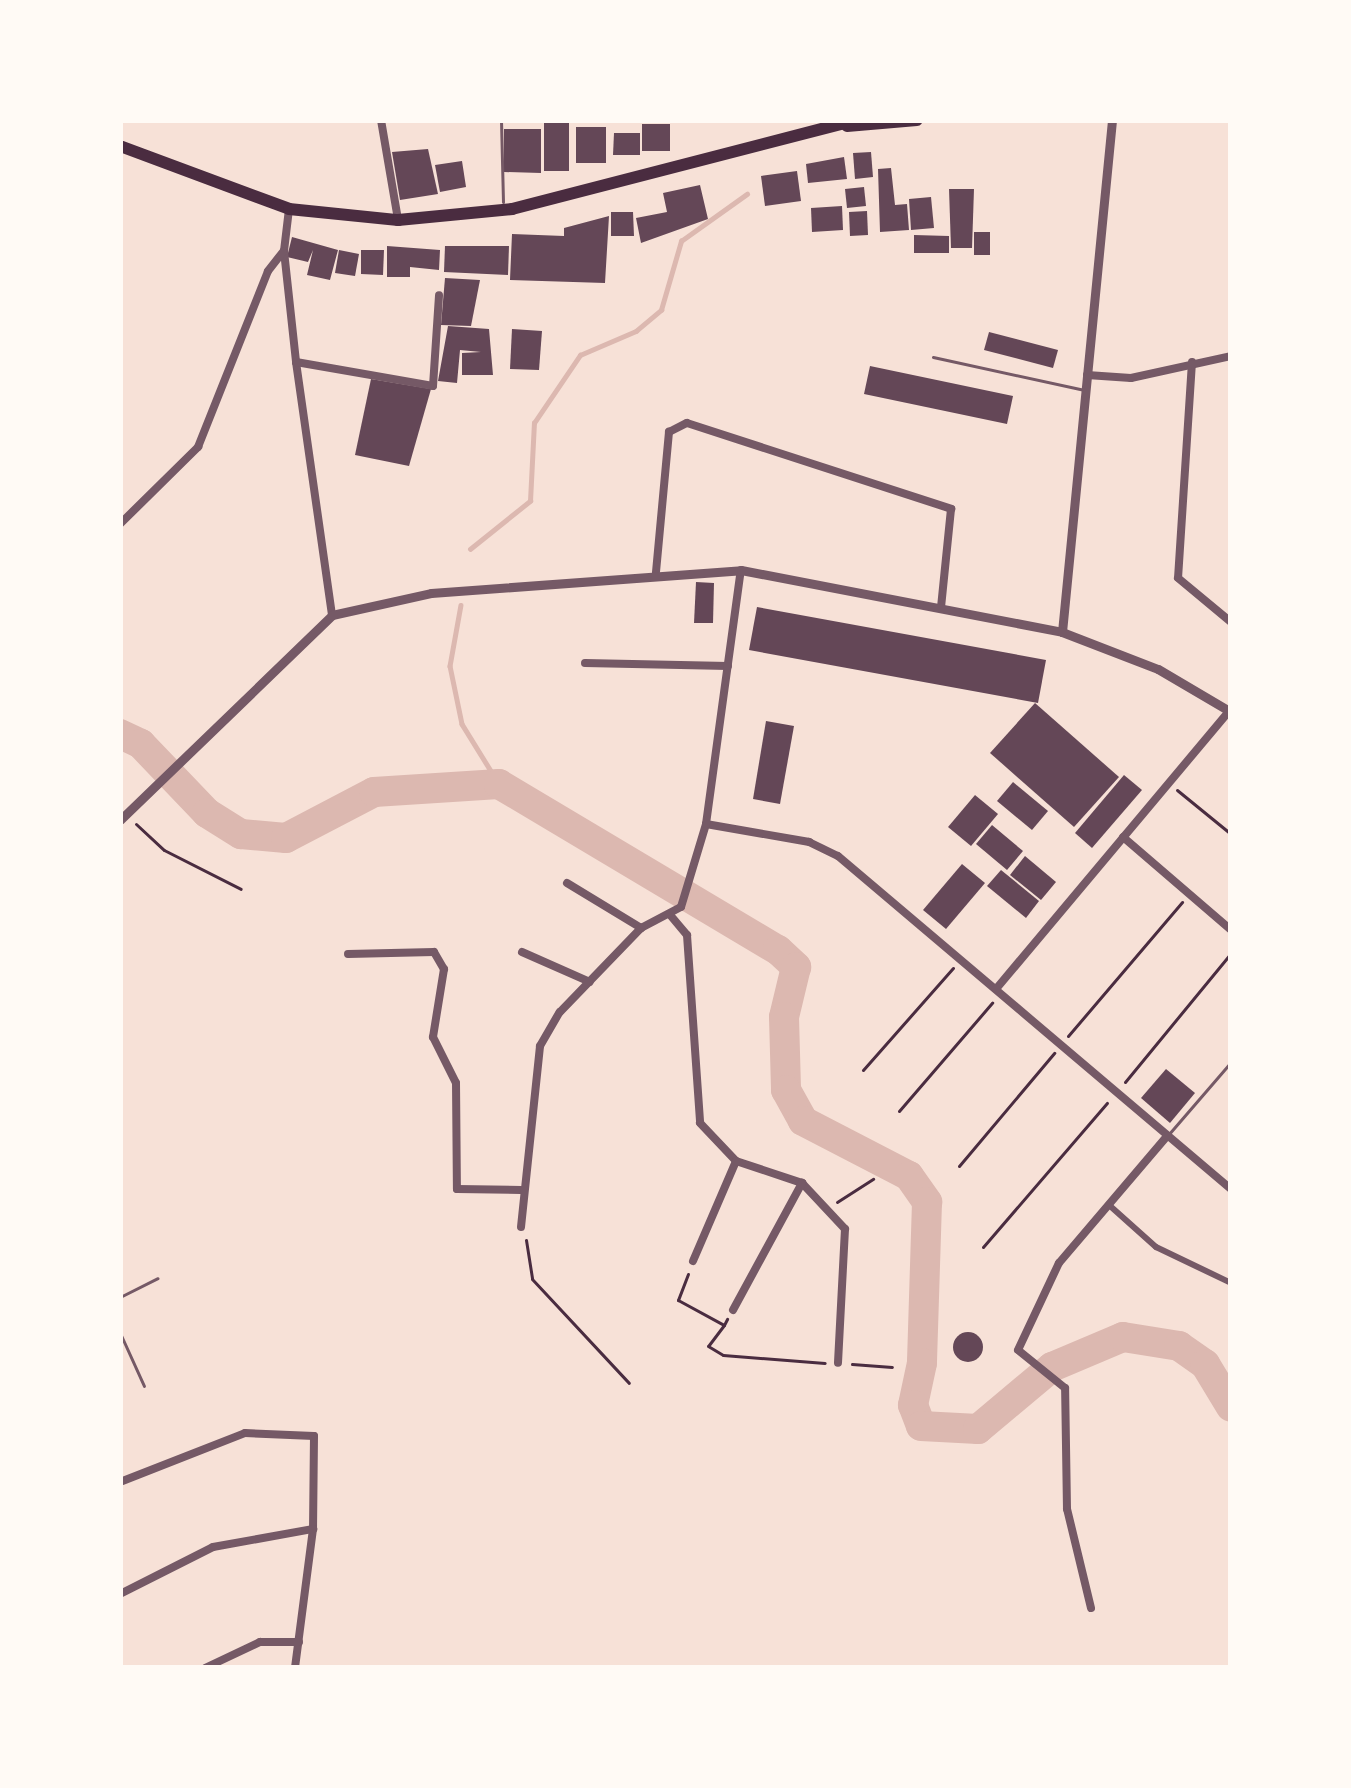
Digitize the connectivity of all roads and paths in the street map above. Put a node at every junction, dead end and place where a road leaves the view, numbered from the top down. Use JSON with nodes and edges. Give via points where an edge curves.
{"nodes":[{"id":1,"x":381,"y":120,"type":"edge"},
{"id":2,"x":501,"y":120,"type":"edge"},
{"id":3,"x":856,"y":120,"type":"edge"},
{"id":4,"x":917,"y":120,"type":"edge"},
{"id":5,"x":1112,"y":120,"type":"edge"},
{"id":6,"x":840,"y":127,"type":"junction"},
{"id":7,"x":120,"y":146,"type":"edge"},
{"id":8,"x":289,"y":209,"type":"junction"},
{"id":9,"x":503,"y":210,"type":"junction"},
{"id":10,"x":398,"y":220,"type":"junction"},
{"id":11,"x":284,"y":251,"type":"junction"},
{"id":12,"x":439,"y":295,"type":"dead end"},
{"id":13,"x":1231,"y":356,"type":"edge"},
{"id":14,"x":933,"y":357,"type":"dead end"},
{"id":15,"x":296,"y":362,"type":"junction"},
{"id":16,"x":1192,"y":362,"type":"junction"},
{"id":17,"x":1087,"y":375,"type":"junction"},
{"id":18,"x":1086,"y":391,"type":"junction"},
{"id":19,"x":121,"y":520,"type":"edge"},
{"id":20,"x":741,"y":570,"type":"junction"},
{"id":21,"x":656,"y":572,"type":"junction"},
{"id":22,"x":941,"y":607,"type":"junction"},
{"id":23,"x":332,"y":615,"type":"junction"},
{"id":24,"x":1231,"y":622,"type":"edge"},
{"id":25,"x":1062,"y":632,"type":"junction"},
{"id":26,"x":585,"y":663,"type":"dead end"},
{"id":27,"x":728,"y":666,"type":"junction"},
{"id":28,"x":1230,"y":711,"type":"edge"},
{"id":29,"x":1169,"y":783,"type":"junction"},
{"id":30,"x":123,"y":817,"type":"edge"},
{"id":31,"x":706,"y":824,"type":"junction"},
{"id":32,"x":1231,"y":834,"type":"edge"},
{"id":33,"x":1124,"y":837,"type":"junction"},
{"id":34,"x":567,"y":883,"type":"dead end"},
{"id":35,"x":241,"y":889,"type":"dead end"},
{"id":36,"x":1189,"y":894,"type":"junction"},
{"id":37,"x":671,"y":916,"type":"junction"},
{"id":38,"x":641,"y":928,"type":"junction"},
{"id":39,"x":1231,"y":930,"type":"edge"},
{"id":40,"x":522,"y":952,"type":"dead end"},
{"id":41,"x":348,"y":954,"type":"dead end"},
{"id":42,"x":961,"y":959,"type":"junction"},
{"id":43,"x":590,"y":982,"type":"junction"},
{"id":44,"x":998,"y":991,"type":"junction"},
{"id":45,"x":1061,"y":1044,"type":"junction"},
{"id":46,"x":1231,"y":1062,"type":"edge"},
{"id":47,"x":863,"y":1070,"type":"dead end"},
{"id":48,"x":899,"y":1111,"type":"dead end"},
{"id":49,"x":1167,"y":1136,"type":"junction"},
{"id":50,"x":736,"y":1161,"type":"junction"},
{"id":51,"x":959,"y":1166,"type":"dead end"},
{"id":52,"x":873,"y":1179,"type":"dead end"},
{"id":53,"x":802,"y":1183,"type":"junction"},
{"id":54,"x":521,"y":1190,"type":"junction"},
{"id":55,"x":1231,"y":1190,"type":"edge"},
{"id":56,"x":1109,"y":1205,"type":"junction"},
{"id":57,"x":830,"y":1206,"type":"junction"},
{"id":58,"x":521,"y":1227,"type":"joint"},
{"id":59,"x":693,"y":1261,"type":"joint"},
{"id":60,"x":158,"y":1278,"type":"dead end"},
{"id":61,"x":1231,"y":1283,"type":"edge"},
{"id":62,"x":120,"y":1297,"type":"edge"},
{"id":63,"x":733,"y":1310,"type":"joint"},
{"id":64,"x":724,"y":1325,"type":"junction"},
{"id":65,"x":120,"y":1333,"type":"edge"},
{"id":66,"x":772,"y":1360,"type":"dead end"},
{"id":67,"x":838,"y":1364,"type":"dead end"},
{"id":68,"x":629,"y":1383,"type":"dead end"},
{"id":69,"x":144,"y":1386,"type":"dead end"},
{"id":70,"x":120,"y":1481,"type":"edge"},
{"id":71,"x":314,"y":1529,"type":"junction"},
{"id":72,"x":120,"y":1594,"type":"edge"},
{"id":73,"x":1091,"y":1608,"type":"dead end"},
{"id":74,"x":299,"y":1642,"type":"junction"},
{"id":75,"x":205,"y":1668,"type":"edge"},
{"id":76,"x":295,"y":1668,"type":"edge"}],
"edges":[{"from":1,"to":10,"type":"street"},
{"from":2,"to":9,"type":"lane"},
{"from":3,"to":6,"type":"main road"},
{"from":4,"to":6,"type":"main road"},
{"from":5,"to":17,"type":"street"},
{"from":6,"to":9,"type":"main road"},
{"from":7,"to":8,"type":"main road"},
{"from":8,"to":10,"type":"main road"},
{"from":8,"to":11,"type":"street"},
{"from":9,"to":10,"type":"main road"},
{"from":11,"to":15,"type":"street"},
{"from":11,"to":19,"type":"street","via":[[268,271],[198,447]]},
{"from":12,"to":15,"type":"street","via":[[433,386]]},
{"from":13,"to":16,"type":"street"},
{"from":14,"to":18,"type":"lane"},
{"from":15,"to":23,"type":"street"},
{"from":16,"to":17,"type":"street","via":[[1131,378]]},
{"from":16,"to":24,"type":"street","via":[[1178,578]]},
{"from":17,"to":18,"type":"street"},
{"from":18,"to":25,"type":"street"},
{"from":20,"to":21,"type":"street"},
{"from":20,"to":22,"type":"street"},
{"from":20,"to":27,"type":"street"},
{"from":21,"to":22,"type":"street","via":[[669,432],[687,423],[951,509]]},
{"from":21,"to":23,"type":"street","via":[[431,592]]},
{"from":22,"to":25,"type":"street"},
{"from":23,"to":30,"type":"street"},
{"from":25,"to":28,"type":"street","via":[[1158,669]]},
{"from":26,"to":27,"type":"street"},
{"from":27,"to":31,"type":"street"},
{"from":28,"to":29,"type":"street"},
{"from":29,"to":32,"type":"path"},
{"from":29,"to":33,"type":"street"},
{"from":30,"to":35,"type":"path","via":[[164,850]]},
{"from":31,"to":37,"type":"street","via":[[681,908]]},
{"from":31,"to":42,"type":"street","via":[[809,842],[838,856]]},
{"from":33,"to":36,"type":"street"},
{"from":33,"to":44,"type":"street"},
{"from":34,"to":38,"type":"street"},
{"from":36,"to":39,"type":"street"},
{"from":36,"to":45,"type":"path"},
{"from":37,"to":38,"type":"street"},
{"from":37,"to":50,"type":"street","via":[[687,935],[700,1123]]},
{"from":38,"to":43,"type":"street"},
{"from":40,"to":43,"type":"street"},
{"from":41,"to":54,"type":"street","via":[[434,952],[444,969],[433,1037],[456,1083],[457,1189]]},
{"from":42,"to":44,"type":"street"},
{"from":42,"to":47,"type":"path"},
{"from":43,"to":54,"type":"street","via":[[540,1046]]},
{"from":44,"to":45,"type":"street"},
{"from":44,"to":48,"type":"path"},
{"from":45,"to":49,"type":"street"},
{"from":45,"to":51,"type":"path"},
{"from":46,"to":49,"type":"lane"},
{"from":49,"to":55,"type":"street"},
{"from":49,"to":56,"type":"street"},
{"from":50,"to":53,"type":"street"},
{"from":50,"to":59,"type":"street"},
{"from":52,"to":57,"type":"path"},
{"from":53,"to":57,"type":"street"},
{"from":53,"to":63,"type":"street"},
{"from":54,"to":58,"type":"street"},
{"from":56,"to":61,"type":"street","via":[[1156,1247]]},
{"from":56,"to":73,"type":"street","via":[[1059,1264],[1018,1350],[1065,1388],[1067,1509]]},
{"from":57,"to":67,"type":"street","via":[[845,1229],[849,1264]]},
{"from":58,"to":68,"type":"path","via":[[532,1279]]},
{"from":59,"to":64,"type":"path","via":[[678,1300]]},
{"from":60,"to":62,"type":"lane"},
{"from":63,"to":64,"type":"path"},
{"from":64,"to":66,"type":"path","via":[[708,1346]]},
{"from":65,"to":69,"type":"lane"},
{"from":70,"to":71,"type":"street","via":[[245,1433],[314,1436]]},
{"from":71,"to":72,"type":"street","via":[[213,1547]]},
{"from":71,"to":74,"type":"street"},
{"from":74,"to":75,"type":"street","via":[[260,1642]]},
{"from":74,"to":76,"type":"street"}]}
